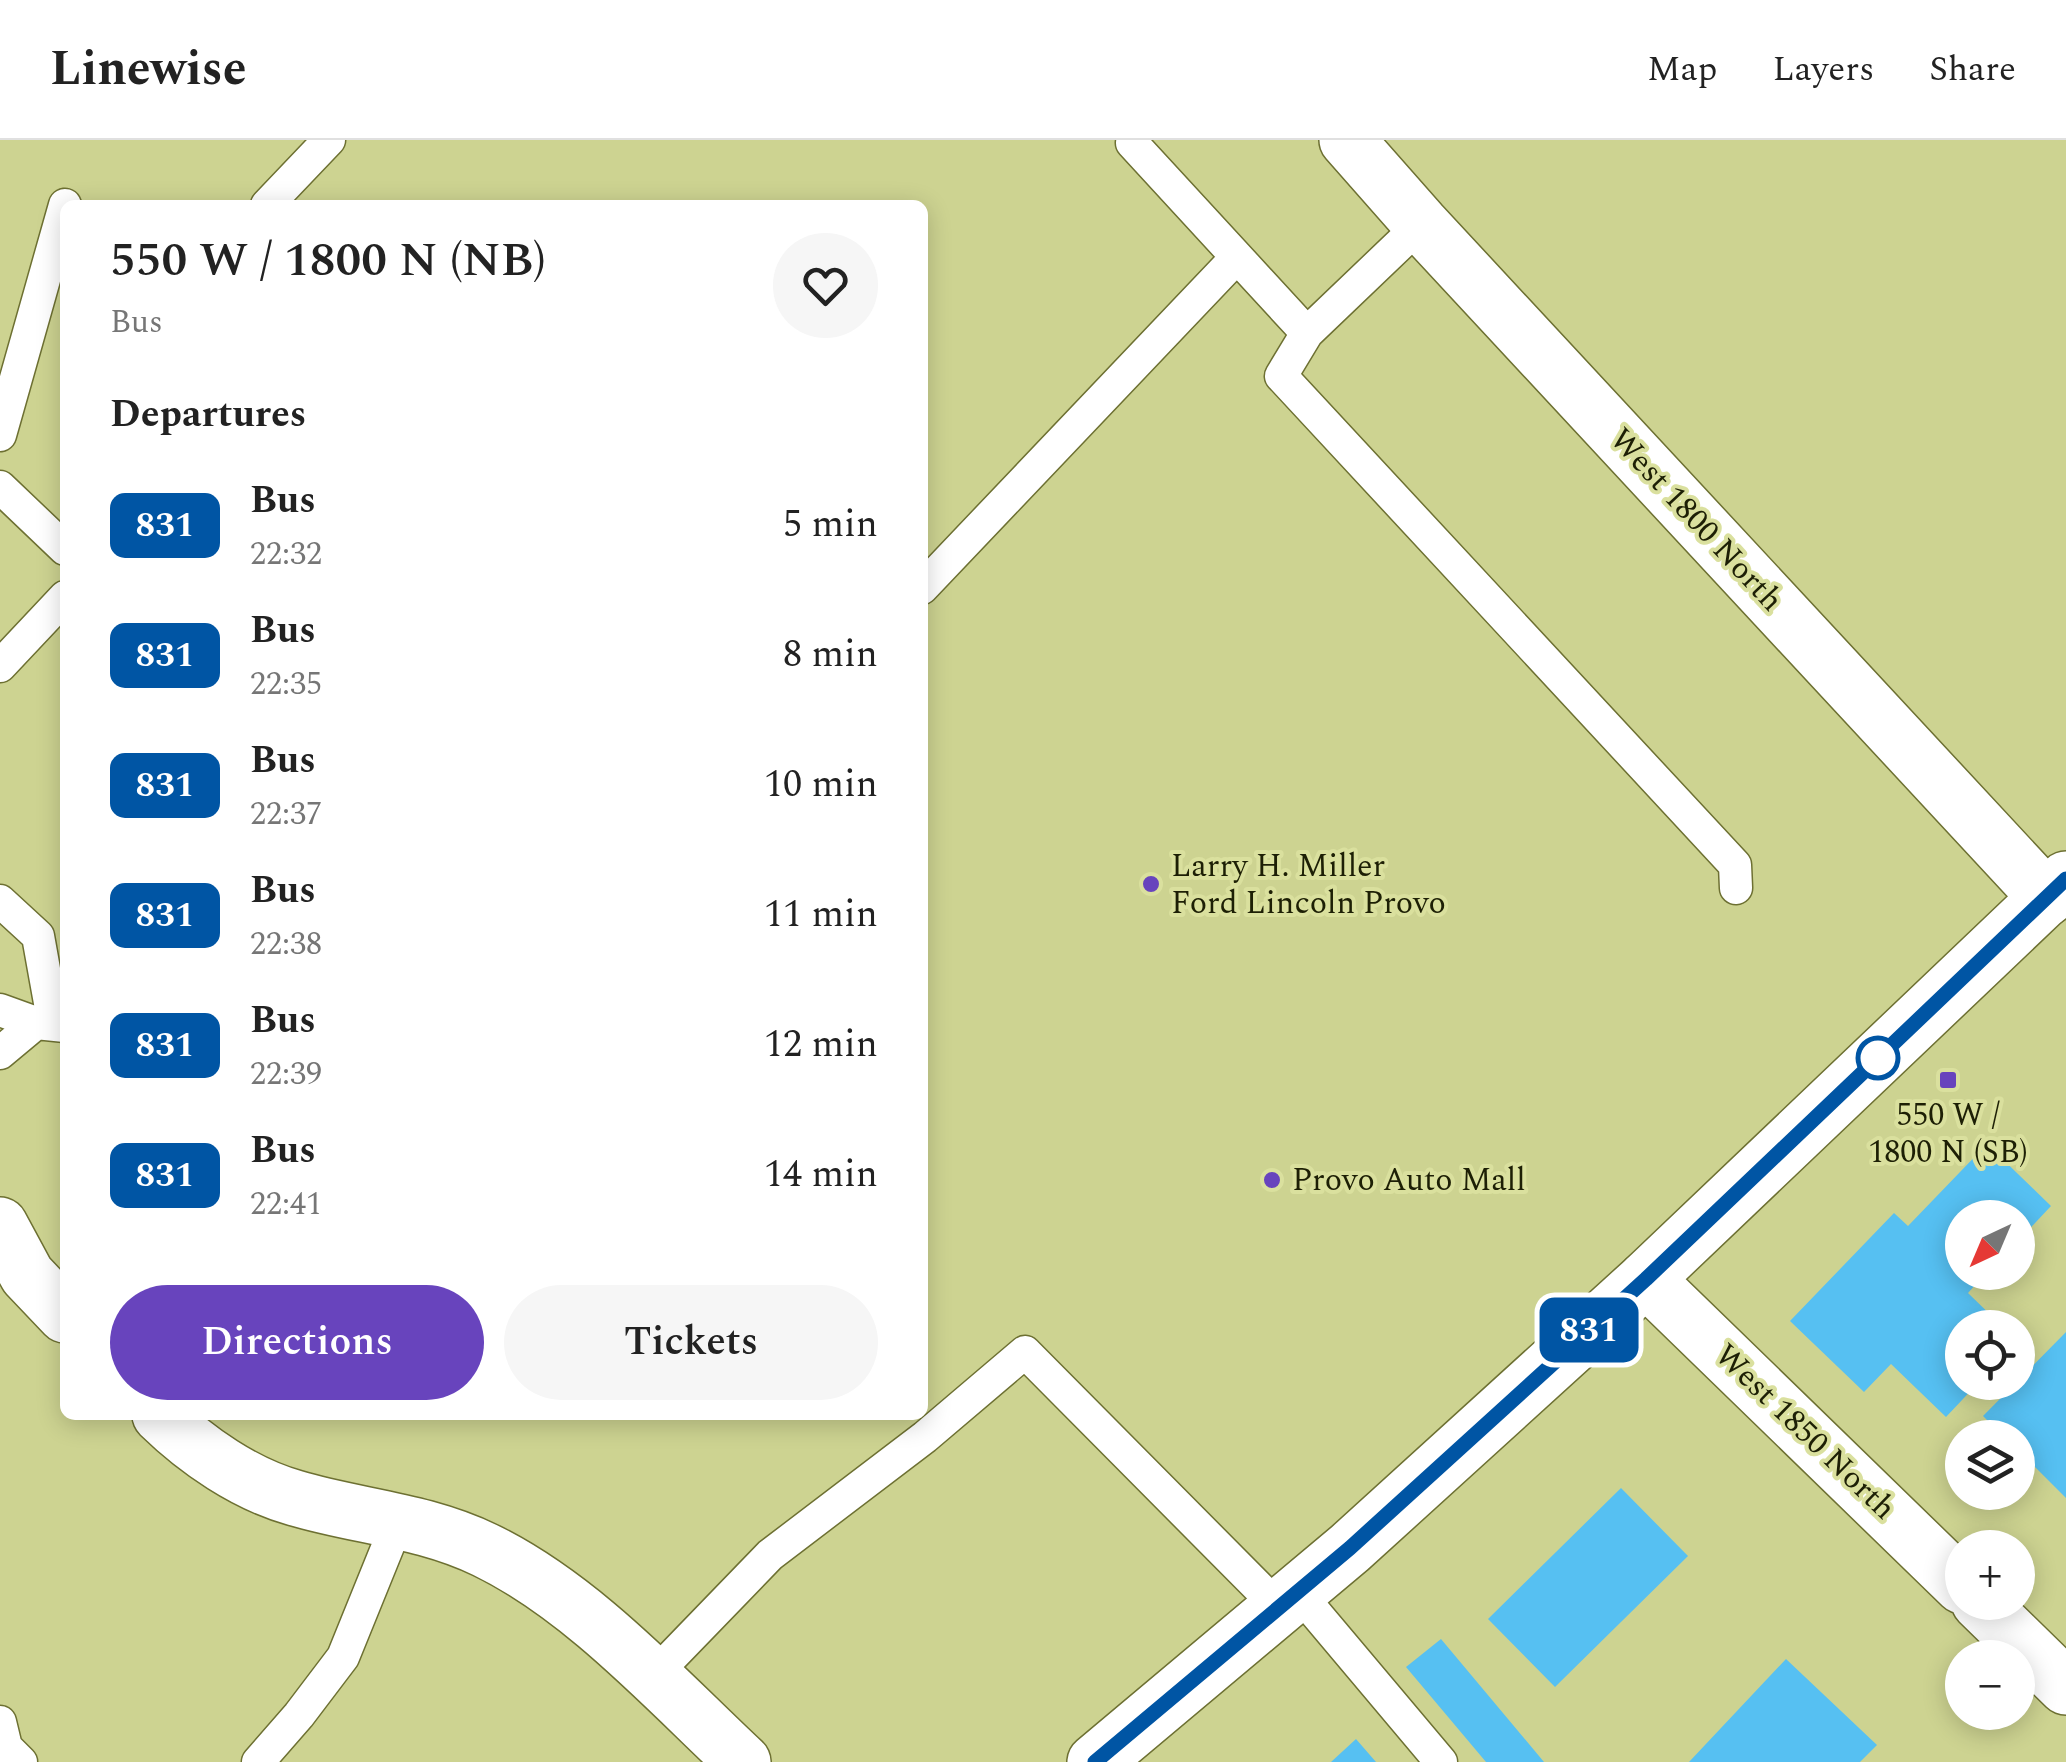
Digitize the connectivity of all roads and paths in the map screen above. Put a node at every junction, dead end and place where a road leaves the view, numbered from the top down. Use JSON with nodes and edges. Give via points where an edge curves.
{"nodes":[{"id":1,"x":329,"y":140,"type":"edge"},
{"id":2,"x":1347,"y":140,"type":"edge"},
{"id":3,"x":1132,"y":143,"type":"dead end"},
{"id":4,"x":271,"y":200,"type":"edge"},
{"id":5,"x":60,"y":223,"type":"edge"},
{"id":6,"x":1421,"y":224,"type":"junction"},
{"id":7,"x":1236,"y":257,"type":"junction"},
{"id":8,"x":1307,"y":333,"type":"junction"},
{"id":9,"x":0,"y":435,"type":"edge"},
{"id":10,"x":0,"y":487,"type":"edge"},
{"id":11,"x":60,"y":544,"type":"edge"},
{"id":12,"x":928,"y":582,"type":"edge"},
{"id":13,"x":60,"y":602,"type":"edge"},
{"id":14,"x":0,"y":666,"type":"edge"},
{"id":15,"x":1736,"y":888,"type":"dead end"},
{"id":16,"x":2057,"y":888,"type":"edge"},
{"id":17,"x":0,"y":901,"type":"edge"},
{"id":18,"x":0,"y":1010,"type":"edge"},
{"id":19,"x":52,"y":1025,"type":"edge"},
{"id":20,"x":0,"y":1052,"type":"edge"},
{"id":21,"x":0,"y":1226,"type":"edge"},
{"id":22,"x":14,"y":1267,"type":"edge"},
{"id":23,"x":1646,"y":1279,"type":"junction"},
{"id":24,"x":60,"y":1309,"type":"edge"},
{"id":25,"x":166,"y":1420,"type":"edge"},
{"id":26,"x":399,"y":1519,"type":"junction"},
{"id":27,"x":1945,"y":1569,"type":"edge"},
{"id":28,"x":1288,"y":1599,"type":"junction"},
{"id":29,"x":1997,"y":1620,"type":"edge"},
{"id":30,"x":652,"y":1677,"type":"junction"},
{"id":31,"x":2066,"y":1688,"type":"edge"},
{"id":32,"x":0,"y":1722,"type":"edge"},
{"id":33,"x":21,"y":1762,"type":"edge"},
{"id":34,"x":258,"y":1762,"type":"edge"},
{"id":35,"x":743,"y":1762,"type":"edge"},
{"id":36,"x":1095,"y":1762,"type":"edge"},
{"id":37,"x":1442,"y":1762,"type":"edge"}],
"edges":[{"from":1,"to":4,"type":"lane"},
{"from":2,"to":6,"type":"street","name":"West 1800 North"},
{"from":3,"to":7,"type":"lane"},
{"from":5,"to":9,"type":"lane"},
{"from":6,"to":8,"type":"lane"},
{"from":6,"to":16,"type":"street","name":"West 1800 North"},
{"from":7,"to":8,"type":"lane"},
{"from":7,"to":12,"type":"lane"},
{"from":8,"to":15,"type":"lane","via":[[1281,376],[1735,864]]},
{"from":10,"to":11,"type":"lane"},
{"from":13,"to":14,"type":"lane"},
{"from":16,"to":23,"type":"street"},
{"from":17,"to":19,"type":"lane","via":[[38,936]]},
{"from":18,"to":19,"type":"lane"},
{"from":19,"to":20,"type":"lane"},
{"from":21,"to":22,"type":"street"},
{"from":22,"to":24,"type":"street"},
{"from":23,"to":27,"type":"street","name":"West 1850 North"},
{"from":23,"to":28,"type":"street"},
{"from":25,"to":26,"type":"street","via":[[222,1465],[292,1498]]},
{"from":26,"to":30,"type":"street","via":[[485,1550],[565,1600]]},
{"from":26,"to":34,"type":"lane","via":[[343,1657]]},
{"from":28,"to":30,"type":"lane","via":[[1025,1352],[770,1555]]},
{"from":28,"to":36,"type":"street"},
{"from":28,"to":37,"type":"lane"},
{"from":29,"to":31,"type":"street"},
{"from":30,"to":35,"type":"street"},
{"from":32,"to":33,"type":"lane","via":[[6,1746]]}]}
